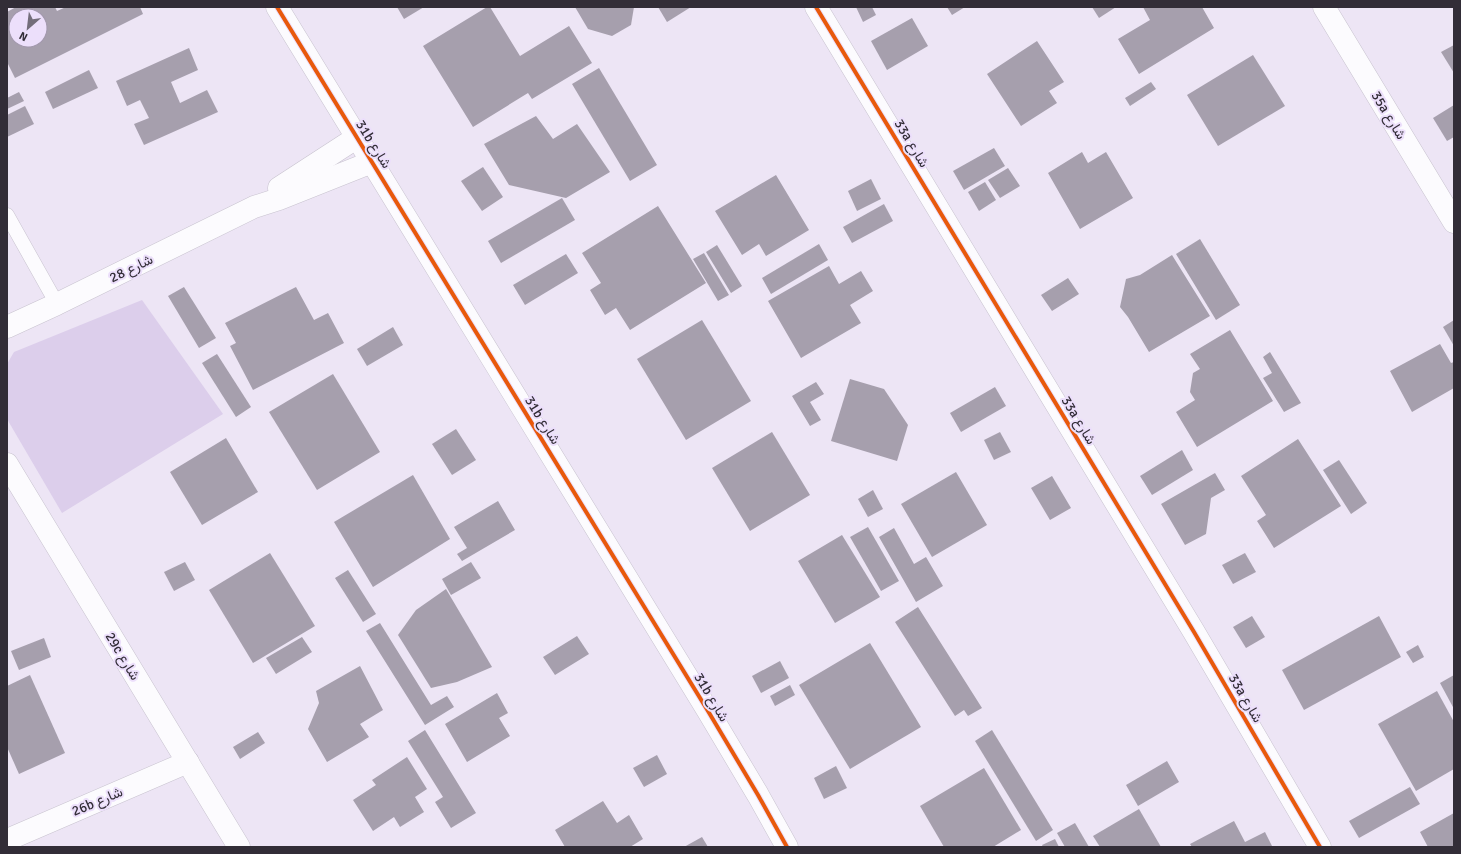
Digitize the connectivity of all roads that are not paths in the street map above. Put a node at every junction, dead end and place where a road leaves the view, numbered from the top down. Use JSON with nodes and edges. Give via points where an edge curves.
{"nodes":[{"id":1,"x":277,"y":7,"type":"edge"},
{"id":2,"x":816,"y":7,"type":"edge"},
{"id":3,"x":1324,"y":7,"type":"edge"},
{"id":4,"x":356,"y":138,"type":"junction"},
{"id":5,"x":372,"y":162,"type":"junction"},
{"id":6,"x":254,"y":207,"type":"junction"},
{"id":7,"x":7,"y":215,"type":"edge"},
{"id":8,"x":1454,"y":222,"type":"edge"},
{"id":9,"x":57,"y":304,"type":"junction"},
{"id":10,"x":7,"y":327,"type":"edge"},
{"id":11,"x":7,"y":464,"type":"edge"},
{"id":12,"x":188,"y":762,"type":"junction"},
{"id":13,"x":7,"y":840,"type":"edge"},
{"id":14,"x":239,"y":847,"type":"edge"},
{"id":15,"x":787,"y":847,"type":"edge"},
{"id":16,"x":1320,"y":847,"type":"edge"}],
"edges":[{"from":1,"to":4,"type":"street","name":"31b شارع"},
{"from":2,"to":16,"type":"street","name":"33a شارع","via":[[1194,632]]},
{"from":3,"to":8,"type":"street","name":"35a شارع"},
{"from":4,"to":5,"type":"street","name":"31b شارع"},
{"from":4,"to":6,"type":"street","name":"شارع 28","via":[[275,190]]},
{"from":5,"to":6,"type":"street","name":"شارع 28"},
{"from":5,"to":15,"type":"street","name":"31b شارع","via":[[708,711]]},
{"from":6,"to":9,"type":"street","name":"شارع 28"},
{"from":7,"to":9,"type":"lane"},
{"from":9,"to":10,"type":"street","name":"شارع 28"},
{"from":11,"to":12,"type":"street","name":"29c شارع"},
{"from":12,"to":13,"type":"street","name":"26b شارع"},
{"from":12,"to":14,"type":"street","name":"29c شارع"}]}
